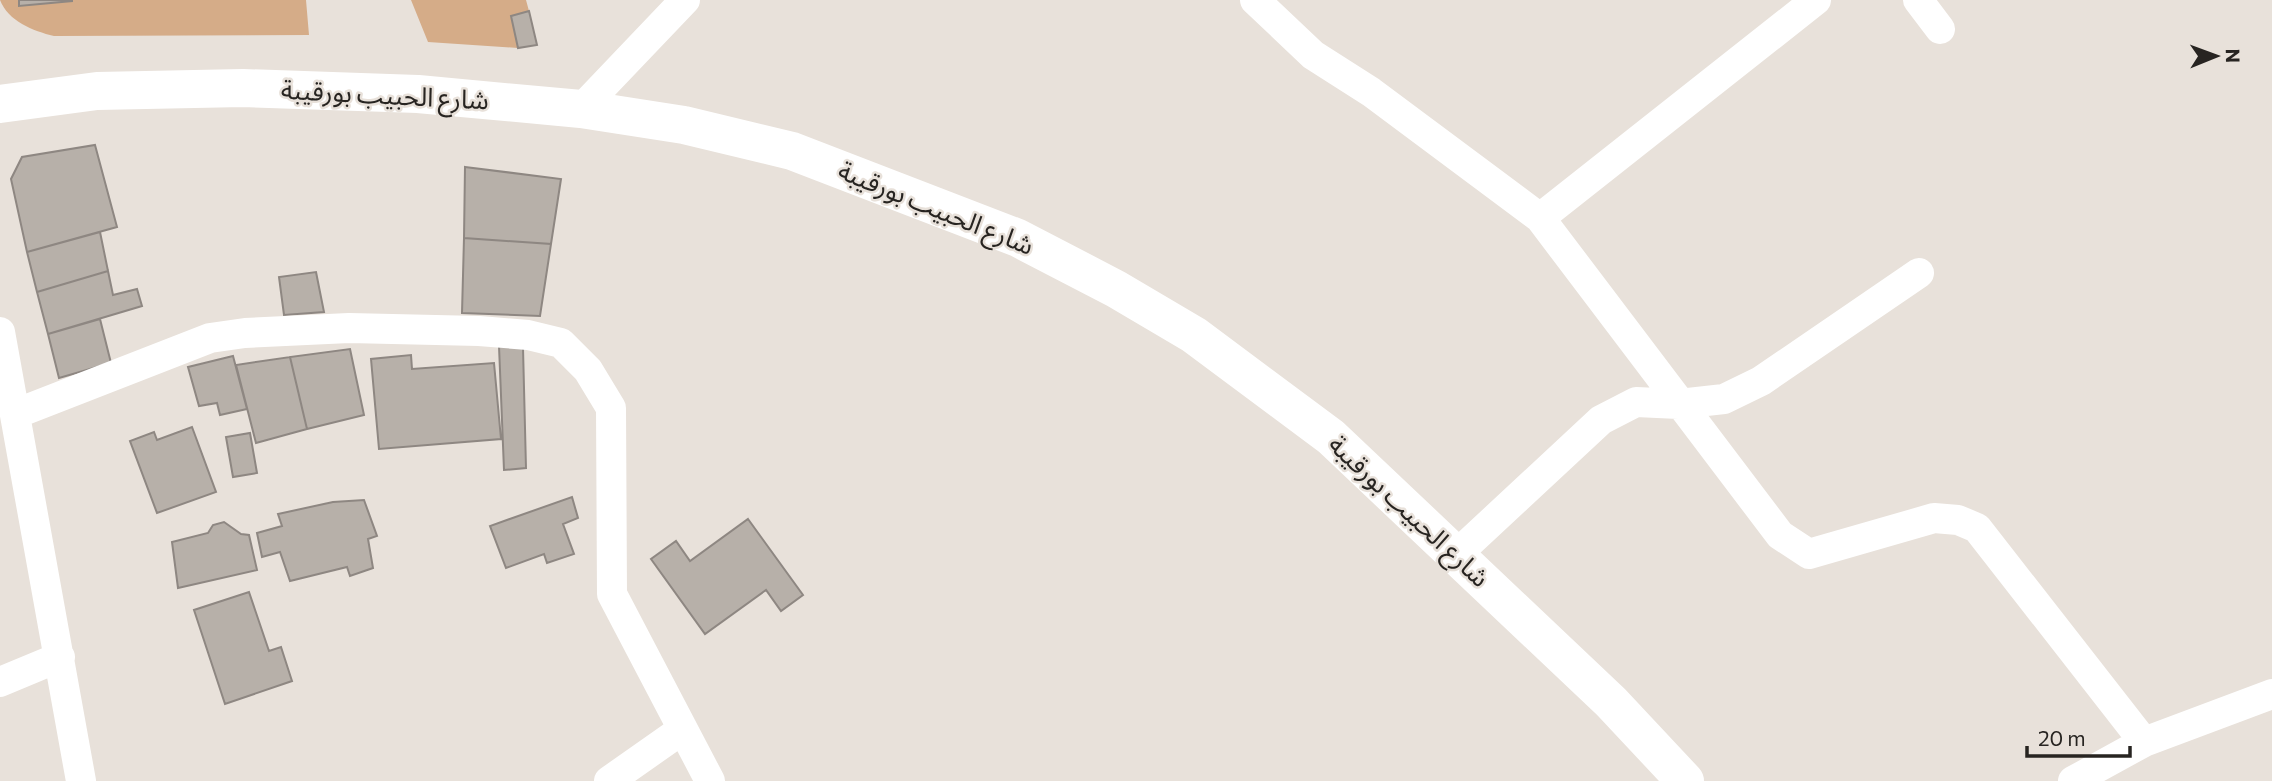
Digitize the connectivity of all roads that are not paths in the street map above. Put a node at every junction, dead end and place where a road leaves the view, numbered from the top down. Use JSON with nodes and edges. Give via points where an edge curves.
{"nodes":[{"id":1,"x":685,"y":0,"type":"edge"},
{"id":2,"x":1255,"y":0,"type":"edge"},
{"id":3,"x":1816,"y":0,"type":"edge"},
{"id":4,"x":1918,"y":0,"type":"edge"},
{"id":5,"x":1941,"y":29,"type":"dead end"},
{"id":6,"x":0,"y":104,"type":"edge"},
{"id":7,"x":581,"y":109,"type":"junction"},
{"id":8,"x":1540,"y":218,"type":"junction"},
{"id":9,"x":1919,"y":273,"type":"dead end"},
{"id":10,"x":0,"y":332,"type":"edge"},
{"id":11,"x":1679,"y":404,"type":"junction"},
{"id":12,"x":15,"y":414,"type":"junction"},
{"id":13,"x":1457,"y":554,"type":"junction"},
{"id":14,"x":60,"y":657,"type":"junction"},
{"id":15,"x":0,"y":682,"type":"edge"},
{"id":16,"x":2272,"y":694,"type":"edge"},
{"id":17,"x":683,"y":729,"type":"junction"},
{"id":18,"x":2144,"y":742,"type":"junction"},
{"id":19,"x":81,"y":781,"type":"edge"},
{"id":20,"x":609,"y":781,"type":"edge"},
{"id":21,"x":710,"y":781,"type":"edge"},
{"id":22,"x":1685,"y":781,"type":"edge"},
{"id":23,"x":2073,"y":781,"type":"edge"}],
"edges":[{"from":1,"to":7,"type":"street"},
{"from":2,"to":8,"type":"street","via":[[1313,55]]},
{"from":3,"to":8,"type":"street"},
{"from":4,"to":5,"type":"street"},
{"from":6,"to":7,"type":"street","name":"شارع الحبيب بورقيبة","via":[[96,91],[243,88],[418,94]]},
{"from":7,"to":13,"type":"street","name":"شارع الحبيب بورقيبة","via":[[684,125],[792,151],[1018,238],[1194,335],[1331,437]]},
{"from":8,"to":11,"type":"street"},
{"from":9,"to":11,"type":"street","via":[[1761,381],[1724,399]]},
{"from":10,"to":12,"type":"street"},
{"from":11,"to":13,"type":"street","via":[[1636,402],[1601,420]]},
{"from":11,"to":18,"type":"street","via":[[1780,535],[1809,555],[1934,518],[1977,528]]},
{"from":12,"to":14,"type":"street"},
{"from":12,"to":17,"type":"street","via":[[210,338],[245,333],[349,328],[480,331],[561,343],[588,370],[611,408],[612,594]]},
{"from":13,"to":22,"type":"street","name":"شارع الحبيب بورقيبة","via":[[1611,702]]},
{"from":14,"to":15,"type":"street"},
{"from":14,"to":19,"type":"street"},
{"from":16,"to":18,"type":"street"},
{"from":17,"to":20,"type":"street"},
{"from":17,"to":21,"type":"street"},
{"from":18,"to":23,"type":"street"}]}
